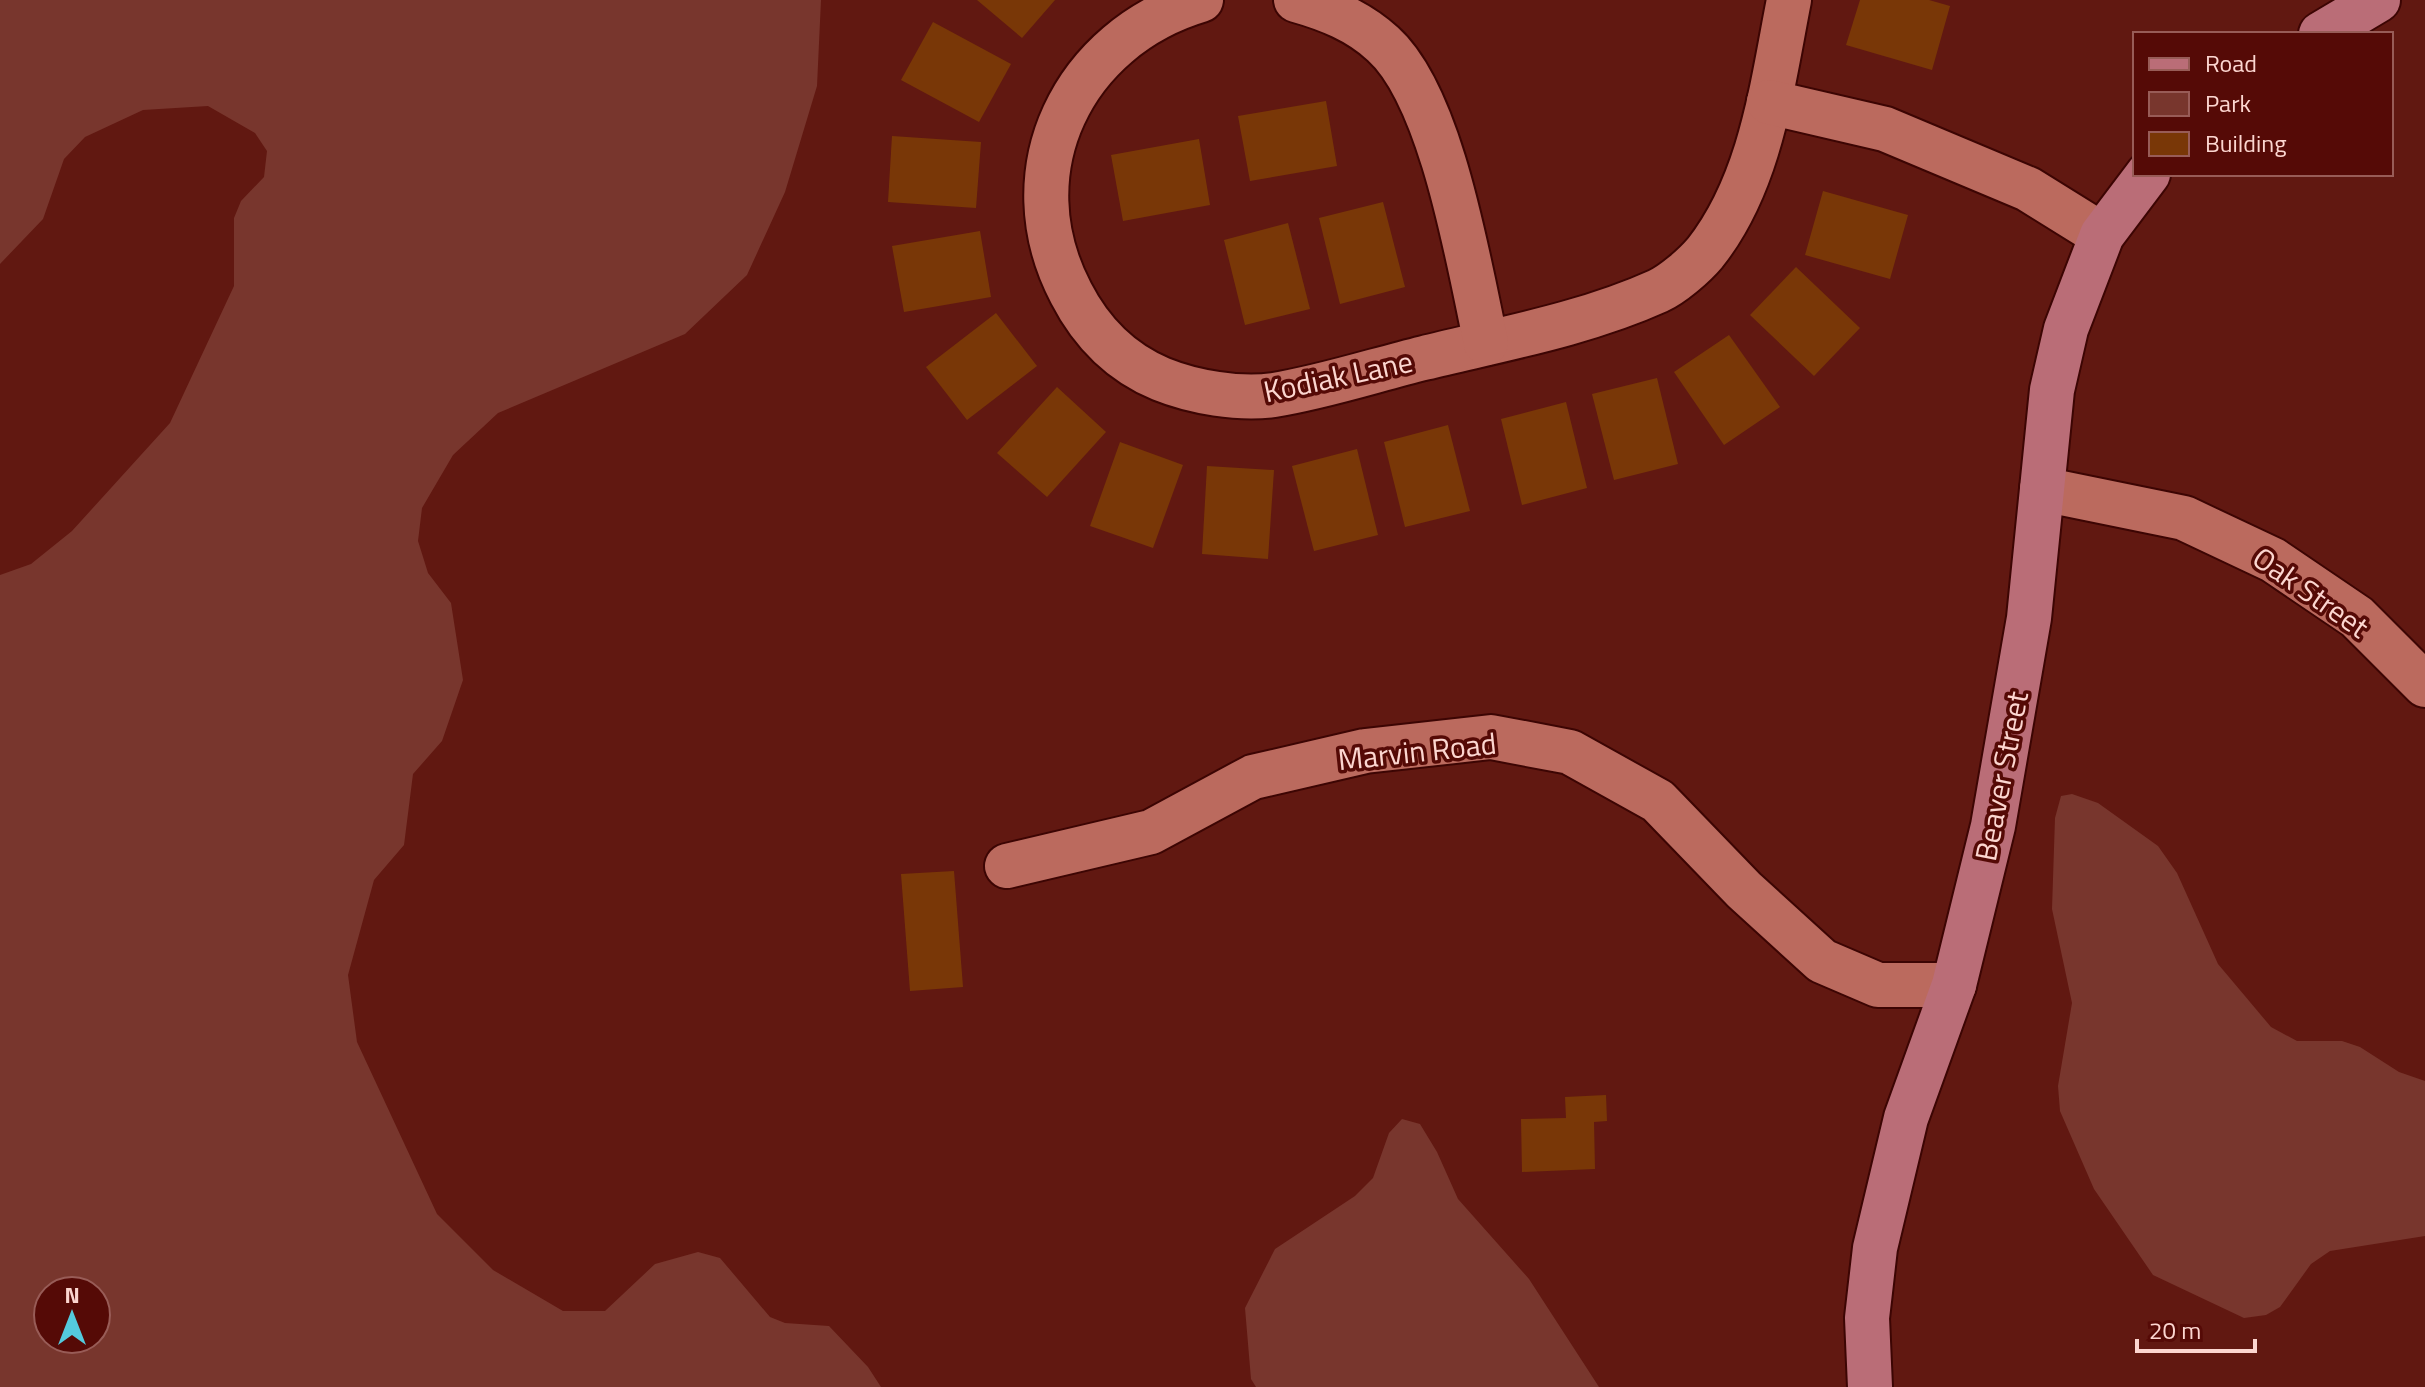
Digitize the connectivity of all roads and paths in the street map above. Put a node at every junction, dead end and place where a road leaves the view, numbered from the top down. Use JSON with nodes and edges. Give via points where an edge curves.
{"nodes":[{"id":1,"x":1201,"y":0,"type":"edge"},
{"id":2,"x":1296,"y":0,"type":"edge"},
{"id":3,"x":1789,"y":0,"type":"edge"},
{"id":4,"x":2378,"y":0,"type":"edge"},
{"id":5,"x":2324,"y":32,"type":"edge"},
{"id":6,"x":1769,"y":102,"type":"junction"},
{"id":7,"x":2146,"y":176,"type":"edge"},
{"id":8,"x":2102,"y":235,"type":"junction"},
{"id":9,"x":1486,"y":343,"type":"junction"},
{"id":10,"x":2042,"y":489,"type":"junction"},
{"id":11,"x":2425,"y":685,"type":"edge"},
{"id":12,"x":1007,"y":866,"type":"dead end"},
{"id":13,"x":1954,"y":985,"type":"junction"},
{"id":14,"x":1870,"y":1387,"type":"edge"}],
"edges":[{"from":1,"to":9,"type":"street","name":"Kodiak Lane","via":[[1168,10],[1113,49],[1068,102],[1045,169],[1045,221],[1058,270],[1084,318],[1116,354],[1160,379],[1204,392],[1271,396]]},
{"from":2,"to":9,"type":"street","via":[[1340,14],[1384,44],[1414,84],[1454,196]]},
{"from":3,"to":6,"type":"street","name":"Kodiak Lane"},
{"from":4,"to":5,"type":"street"},
{"from":6,"to":8,"type":"street","via":[[1898,134],[2028,189]]},
{"from":6,"to":9,"type":"street","name":"Kodiak Lane","via":[[1749,174],[1725,225],[1702,257],[1661,290]]},
{"from":7,"to":8,"type":"street","name":"Beaver Street"},
{"from":8,"to":10,"type":"street","name":"Beaver Street","via":[[2062,345]]},
{"from":10,"to":11,"type":"street","name":"Oak Street","via":[[2184,518],[2273,560],[2357,617]]},
{"from":10,"to":13,"type":"street","name":"Beaver Street","via":[[2013,723]]},
{"from":12,"to":13,"type":"street","name":"Marvin Road","via":[[1151,832],[1253,777],[1365,751],[1491,737],[1570,752],[1658,801],[1822,961],[1878,985]]},
{"from":13,"to":14,"type":"street","name":"Beaver Street","via":[[1888,1182],[1867,1318]]}]}
